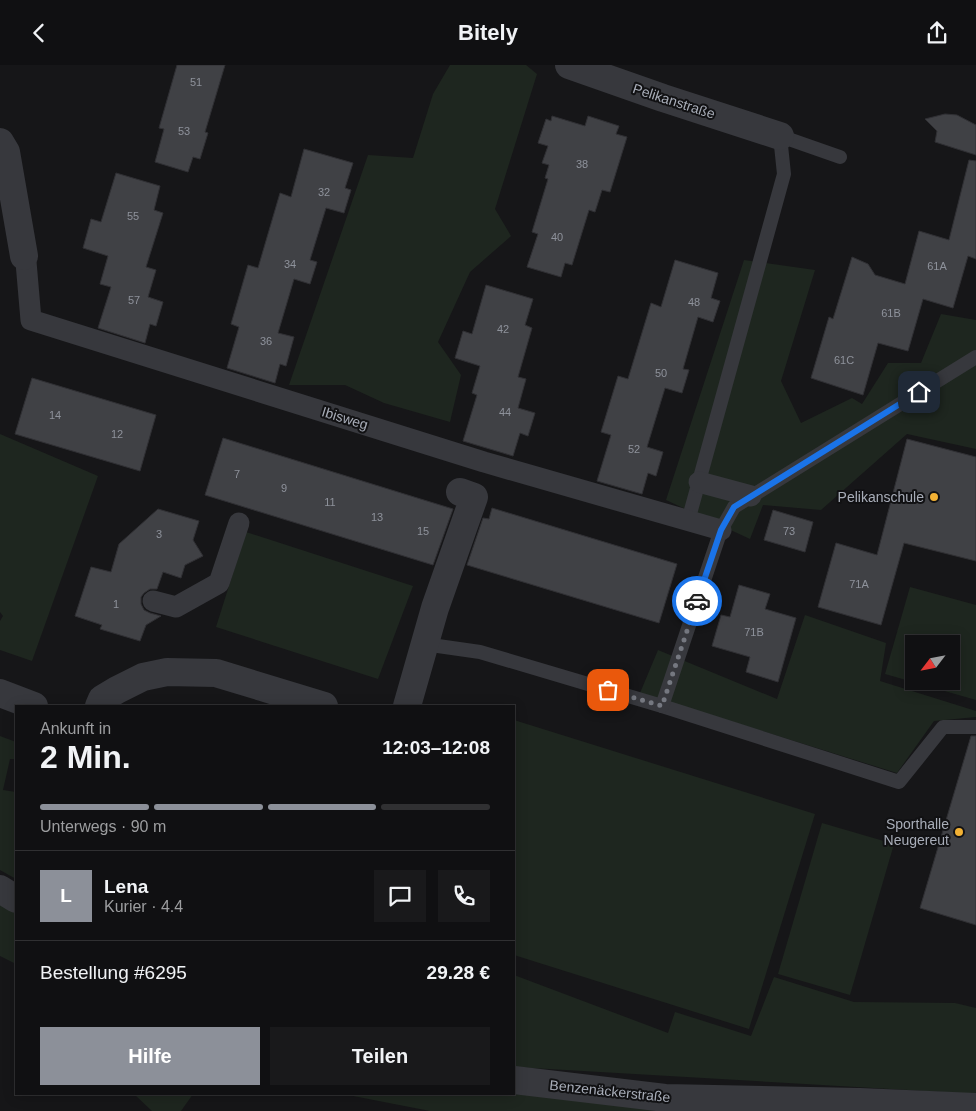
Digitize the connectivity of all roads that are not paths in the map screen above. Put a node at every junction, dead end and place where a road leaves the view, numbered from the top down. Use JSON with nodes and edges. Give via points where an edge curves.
{"nodes":[{"id":1,"x":570,"y":65,"type":"edge"},
{"id":2,"x":780,"y":136,"type":"junction"},
{"id":3,"x":0,"y":142,"type":"edge"},
{"id":4,"x":840,"y":157,"type":"dead end"},
{"id":5,"x":24,"y":256,"type":"joint"},
{"id":6,"x":976,"y":357,"type":"edge"},
{"id":7,"x":699,"y":482,"type":"junction"},
{"id":8,"x":460,"y":492,"type":"dead end"},
{"id":9,"x":751,"y":496,"type":"junction"},
{"id":10,"x":688,"y":521,"type":"junction"},
{"id":11,"x":238,"y":523,"type":"dead end"},
{"id":12,"x":721,"y":530,"type":"junction"},
{"id":13,"x":153,"y":601,"type":"dead end"},
{"id":14,"x":424,"y":644,"type":"junction"},
{"id":15,"x":0,"y":693,"type":"edge"},
{"id":16,"x":31,"y":705,"type":"edge"},
{"id":17,"x":99,"y":705,"type":"edge"},
{"id":18,"x":321,"y":705,"type":"edge"},
{"id":19,"x":407,"y":705,"type":"edge"},
{"id":20,"x":662,"y":706,"type":"junction"},
{"id":21,"x":976,"y":727,"type":"edge"},
{"id":22,"x":0,"y":889,"type":"edge"},
{"id":23,"x":15,"y":898,"type":"edge"},
{"id":24,"x":515,"y":1081,"type":"edge"},
{"id":25,"x":976,"y":1107,"type":"edge"}],
"edges":[{"from":1,"to":2,"type":"street","name":"Pelikanstraße"},
{"from":2,"to":4,"type":"lane"},
{"from":2,"to":7,"type":"lane","via":[[784,174]]},
{"from":3,"to":5,"type":"street","via":[[6,152]]},
{"from":5,"to":10,"type":"street","name":"Ibisweg","via":[[32,320],[484,462]]},
{"from":6,"to":9,"type":"lane"},
{"from":7,"to":9,"type":"street"},
{"from":7,"to":10,"type":"lane"},
{"from":8,"to":14,"type":"street","via":[[474,497]]},
{"from":9,"to":12,"type":"lane","via":[[734,507]]},
{"from":10,"to":12,"type":"street","name":"Ibisweg"},
{"from":11,"to":13,"type":"street","via":[[218,583],[176,607]]},
{"from":12,"to":20,"type":"lane"},
{"from":14,"to":19,"type":"street"},
{"from":14,"to":20,"type":"lane","via":[[480,652]]},
{"from":15,"to":16,"type":"street"},
{"from":17,"to":18,"type":"street","via":[[102,699],[117,689],[143,677],[167,672],[216,673]]},
{"from":20,"to":21,"type":"lane","via":[[899,782],[943,727]]},
{"from":22,"to":23,"type":"street"},
{"from":24,"to":25,"type":"street","name":"Benzenäckerstraße","via":[[665,1098]]}]}
